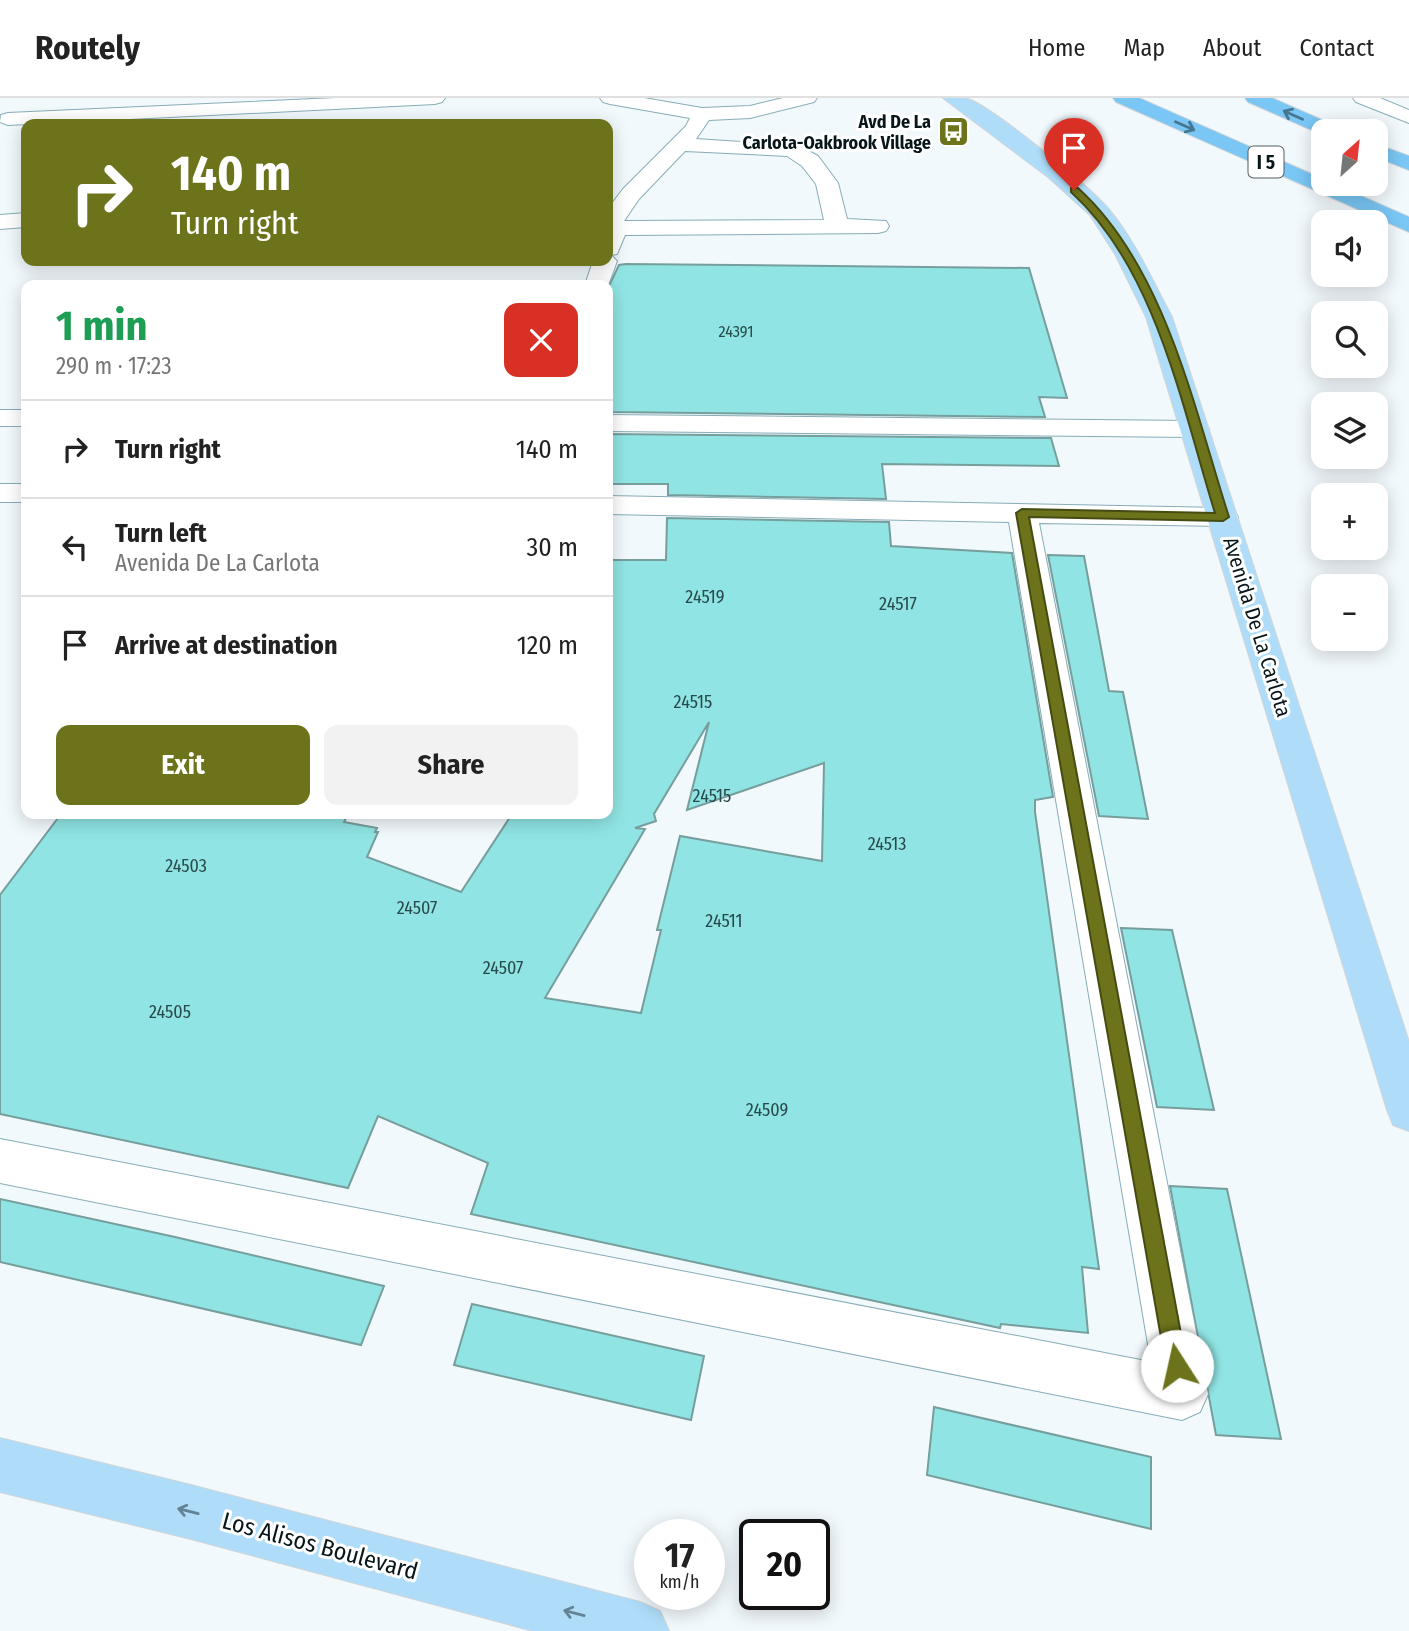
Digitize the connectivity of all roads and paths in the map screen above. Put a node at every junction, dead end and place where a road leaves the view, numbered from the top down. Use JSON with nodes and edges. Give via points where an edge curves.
{"nodes":[{"id":1,"x":21,"y":98,"type":"edge"},
{"id":2,"x":435,"y":98,"type":"edge"},
{"id":3,"x":610,"y":98,"type":"edge"},
{"id":4,"x":728,"y":98,"type":"edge"},
{"id":5,"x":807,"y":98,"type":"edge"},
{"id":6,"x":953,"y":98,"type":"edge"},
{"id":7,"x":1122,"y":98,"type":"edge"},
{"id":8,"x":1255,"y":98,"type":"edge"},
{"id":9,"x":1363,"y":98,"type":"edge"},
{"id":10,"x":702,"y":114,"type":"junction"},
{"id":11,"x":280,"y":116,"type":"edge"},
{"id":12,"x":1409,"y":117,"type":"edge"},
{"id":13,"x":188,"y":119,"type":"edge"},
{"id":14,"x":1311,"y":122,"type":"edge"},
{"id":15,"x":4,"y":125,"type":"edge"},
{"id":16,"x":681,"y":145,"type":"junction"},
{"id":17,"x":1388,"y":155,"type":"edge"},
{"id":18,"x":1409,"y":164,"type":"edge"},
{"id":19,"x":613,"y":218,"type":"edge"},
{"id":20,"x":21,"y":220,"type":"edge"},
{"id":21,"x":0,"y":222,"type":"edge"},
{"id":22,"x":837,"y":225,"type":"junction"},
{"id":23,"x":1409,"y":225,"type":"edge"},
{"id":24,"x":878,"y":226,"type":"dead end"},
{"id":25,"x":613,"y":228,"type":"edge"},
{"id":26,"x":0,"y":418,"type":"edge"},
{"id":27,"x":21,"y":418,"type":"edge"},
{"id":28,"x":613,"y":423,"type":"edge"},
{"id":29,"x":1195,"y":429,"type":"junction"},
{"id":30,"x":0,"y":493,"type":"edge"},
{"id":31,"x":21,"y":494,"type":"edge"},
{"id":32,"x":613,"y":505,"type":"edge"},
{"id":33,"x":1022,"y":513,"type":"junction"},
{"id":34,"x":1223,"y":517,"type":"junction"},
{"id":35,"x":1409,"y":1110,"type":"edge"},
{"id":36,"x":0,"y":1161,"type":"edge"},
{"id":37,"x":0,"y":1465,"type":"edge"},
{"id":38,"x":640,"y":1631,"type":"edge"}],
"edges":[{"from":1,"to":15,"type":"street"},
{"from":2,"to":11,"type":"street"},
{"from":3,"to":10,"type":"street"},
{"from":4,"to":10,"type":"street"},
{"from":5,"to":10,"type":"street","via":[[750,112]]},
{"from":6,"to":29,"type":"main road","name":"Avenida De La Carlota","via":[[1056,172],[1098,211],[1127,254],[1159,317]]},
{"from":7,"to":23,"type":"highway","number":"I 5","one_way":true},
{"from":14,"to":8,"type":"highway","one_way":true},
{"from":9,"to":12,"type":"street"},
{"from":10,"to":16,"type":"street"},
{"from":11,"to":13,"type":"street"},
{"from":16,"to":19,"type":"street"},
{"from":16,"to":22,"type":"street","via":[[792,150],[810,161],[827,183]]},
{"from":17,"to":18,"type":"highway"},
{"from":20,"to":21,"type":"street"},
{"from":22,"to":24,"type":"street"},
{"from":22,"to":25,"type":"street"},
{"from":26,"to":27,"type":"street"},
{"from":28,"to":29,"type":"street"},
{"from":29,"to":34,"type":"main road","name":"Avenida De La Carlota"},
{"from":30,"to":31,"type":"street"},
{"from":32,"to":33,"type":"street"},
{"from":33,"to":34,"type":"street"},
{"from":33,"to":36,"type":"street","via":[[1182,1394]]},
{"from":34,"to":35,"type":"main road","name":"Avenida De La Carlota"},
{"from":38,"to":37,"type":"main road","name":"Los Alisos Boulevard","one_way":true}]}
